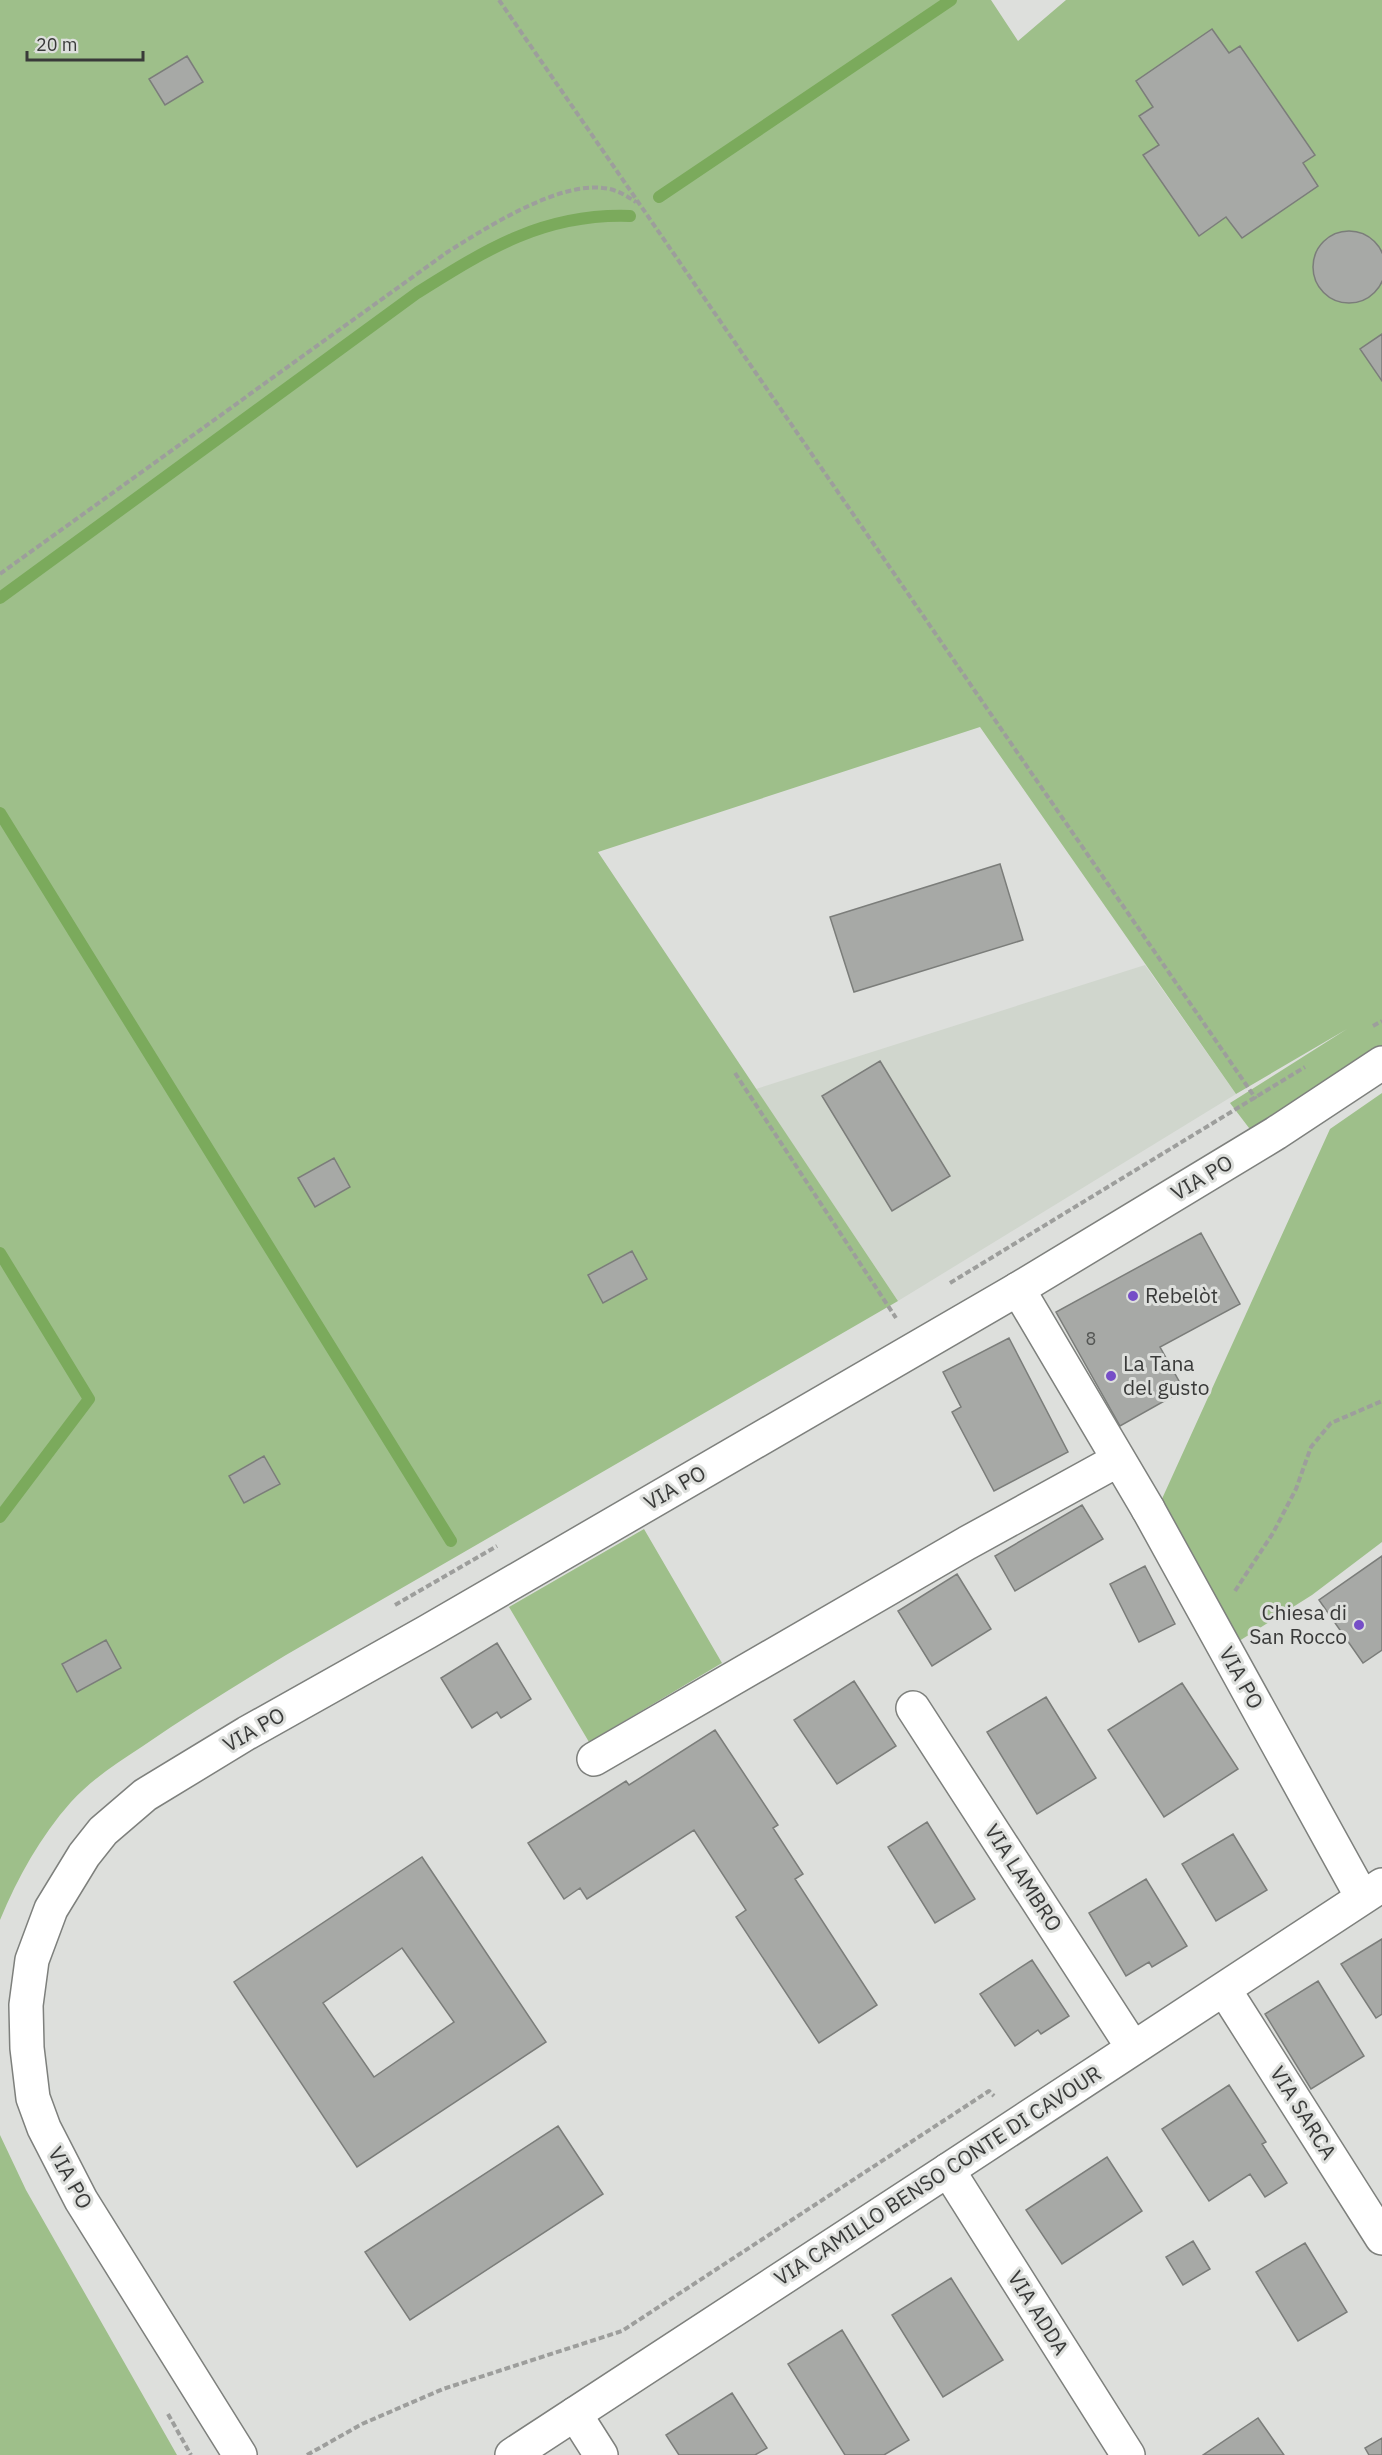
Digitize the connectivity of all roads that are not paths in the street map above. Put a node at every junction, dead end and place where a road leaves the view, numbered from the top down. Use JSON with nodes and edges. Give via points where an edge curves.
{"nodes":[{"id":1,"x":1382,"y":1063,"type":"edge"},
{"id":2,"x":1018,"y":1289,"type":"junction"},
{"id":3,"x":1118,"y":1460,"type":"junction"},
{"id":4,"x":913,"y":1708,"type":"dead end"},
{"id":5,"x":594,"y":1759,"type":"dead end"},
{"id":6,"x":1372,"y":1891,"type":"edge"},
{"id":7,"x":1224,"y":1989,"type":"junction"},
{"id":8,"x":1133,"y":2048,"type":"junction"},
{"id":9,"x":948,"y":2170,"type":"junction"},
{"id":10,"x":1382,"y":2238,"type":"edge"},
{"id":11,"x":575,"y":2414,"type":"junction"},
{"id":12,"x":240,"y":2455,"type":"edge"},
{"id":13,"x":512,"y":2455,"type":"edge"},
{"id":14,"x":601,"y":2455,"type":"edge"},
{"id":15,"x":1128,"y":2455,"type":"edge"}],
"edges":[{"from":1,"to":2,"type":"street","name":"VIA PO","via":[[1276,1133]]},
{"from":2,"to":3,"type":"street","name":"VIA PO"},
{"from":2,"to":12,"type":"street","name":"VIA PO","via":[[144,1795],[103,1831],[65,1884],[32,1960],[27,1994],[27,2048],[33,2098],[81,2200]]},
{"from":3,"to":5,"type":"street"},
{"from":3,"to":6,"type":"street","name":"VIA PO","via":[[1222,1643]]},
{"from":4,"to":8,"type":"street","name":"VIA LAMBRO"},
{"from":6,"to":7,"type":"street","name":"VIA CAMILLO BENSO CONTE DI CAVOUR"},
{"from":7,"to":8,"type":"street","name":"VIA CAMILLO BENSO CONTE DI CAVOUR"},
{"from":7,"to":10,"type":"street","name":"VIA SARCA"},
{"from":8,"to":9,"type":"street","name":"VIA CAMILLO BENSO CONTE DI CAVOUR"},
{"from":9,"to":11,"type":"street","name":"VIA CAMILLO BENSO CONTE DI CAVOUR"},
{"from":9,"to":15,"type":"street","name":"VIA ADDA"},
{"from":11,"to":13,"type":"street","name":"VIA CAMILLO BENSO CONTE DI CAVOUR"},
{"from":11,"to":14,"type":"street"}]}
